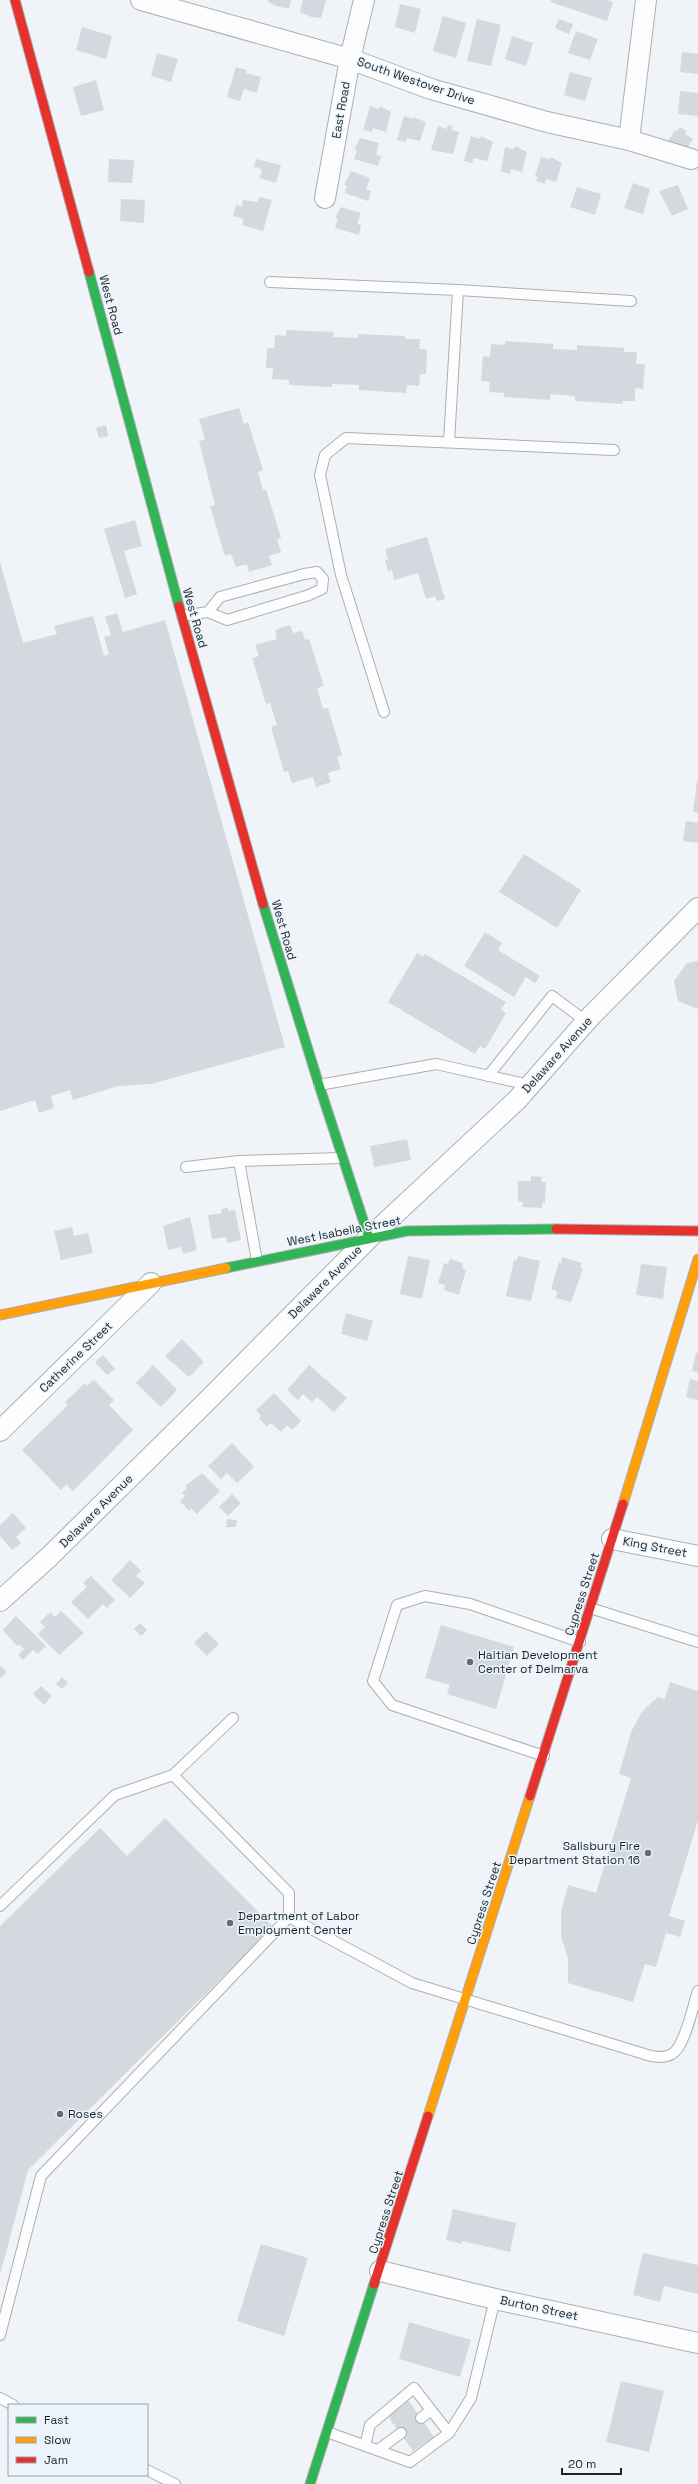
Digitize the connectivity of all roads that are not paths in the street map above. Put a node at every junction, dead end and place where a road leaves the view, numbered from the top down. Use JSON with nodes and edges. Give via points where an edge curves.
{"nodes":[{"id":1,"x":15,"y":0,"type":"edge"},
{"id":2,"x":141,"y":0,"type":"edge"},
{"id":3,"x":364,"y":0,"type":"edge"},
{"id":4,"x":646,"y":0,"type":"edge"},
{"id":5,"x":350,"y":59,"type":"junction"},
{"id":6,"x":629,"y":140,"type":"junction"},
{"id":7,"x":691,"y":159,"type":"dead end"},
{"id":8,"x":325,"y":198,"type":"dead end"},
{"id":9,"x":270,"y":282,"type":"dead end"},
{"id":10,"x":458,"y":290,"type":"junction"},
{"id":11,"x":631,"y":302,"type":"dead end"},
{"id":12,"x":449,"y":442,"type":"junction"},
{"id":13,"x":614,"y":450,"type":"dead end"},
{"id":14,"x":341,"y":575,"type":"junction"},
{"id":15,"x":323,"y":579,"type":"junction"},
{"id":16,"x":208,"y":612,"type":"junction"},
{"id":17,"x":182,"y":616,"type":"junction"},
{"id":18,"x":384,"y":712,"type":"dead end"},
{"id":19,"x":698,"y":908,"type":"edge"},
{"id":20,"x":586,"y":1022,"type":"junction"},
{"id":21,"x":488,"y":1076,"type":"junction"},
{"id":22,"x":319,"y":1085,"type":"junction"},
{"id":23,"x":530,"y":1085,"type":"junction"},
{"id":24,"x":342,"y":1158,"type":"junction"},
{"id":25,"x":239,"y":1161,"type":"junction"},
{"id":26,"x":186,"y":1167,"type":"dead end"},
{"id":27,"x":698,"y":1231,"type":"edge"},
{"id":28,"x":369,"y":1238,"type":"junction"},
{"id":29,"x":698,"y":1259,"type":"edge"},
{"id":30,"x":257,"y":1261,"type":"junction"},
{"id":31,"x":151,"y":1283,"type":"junction"},
{"id":32,"x":0,"y":1315,"type":"edge"},
{"id":33,"x":0,"y":1431,"type":"edge"},
{"id":34,"x":612,"y":1539,"type":"junction"},
{"id":35,"x":698,"y":1543,"type":"edge"},
{"id":36,"x":678,"y":1552,"type":"junction"},
{"id":37,"x":698,"y":1556,"type":"edge"},
{"id":38,"x":0,"y":1601,"type":"edge"},
{"id":39,"x":590,"y":1608,"type":"junction"},
{"id":40,"x":580,"y":1642,"type":"junction"},
{"id":41,"x":698,"y":1642,"type":"edge"},
{"id":42,"x":233,"y":1718,"type":"dead end"},
{"id":43,"x":544,"y":1756,"type":"junction"},
{"id":44,"x":173,"y":1775,"type":"junction"},
{"id":45,"x":0,"y":1906,"type":"edge"},
{"id":46,"x":289,"y":1917,"type":"junction"},
{"id":47,"x":698,"y":1991,"type":"edge"},
{"id":48,"x":466,"y":2000,"type":"junction"},
{"id":49,"x":380,"y":2271,"type":"junction"},
{"id":50,"x":495,"y":2299,"type":"junction"},
{"id":51,"x":0,"y":2335,"type":"edge"},
{"id":52,"x":698,"y":2343,"type":"edge"},
{"id":53,"x":0,"y":2398,"type":"edge"},
{"id":54,"x":11,"y":2404,"type":"edge"},
{"id":55,"x":431,"y":2410,"type":"junction"},
{"id":56,"x":421,"y":2418,"type":"dead end"},
{"id":57,"x":327,"y":2432,"type":"junction"},
{"id":58,"x":401,"y":2433,"type":"dead end"},
{"id":59,"x":449,"y":2433,"type":"junction"},
{"id":60,"x":365,"y":2446,"type":"junction"},
{"id":61,"x":378,"y":2450,"type":"junction"},
{"id":62,"x":148,"y":2470,"type":"edge"},
{"id":63,"x":175,"y":2484,"type":"edge"},
{"id":64,"x":310,"y":2484,"type":"edge"}],
"edges":[{"from":1,"to":17,"type":"street","name":"West Road"},
{"from":2,"to":5,"type":"street","name":"South Westover Drive"},
{"from":3,"to":5,"type":"street","name":"East Road"},
{"from":4,"to":6,"type":"street"},
{"from":5,"to":6,"type":"street","name":"South Westover Drive","via":[[431,89],[525,116]]},
{"from":5,"to":8,"type":"street","name":"East Road"},
{"from":6,"to":7,"type":"street","name":"South Westover Drive"},
{"from":9,"to":10,"type":"lane"},
{"from":10,"to":11,"type":"lane"},
{"from":10,"to":12,"type":"lane"},
{"from":12,"to":13,"type":"lane"},
{"from":12,"to":14,"type":"lane","via":[[346,438],[324,455],[320,475]]},
{"from":14,"to":15,"type":"lane"},
{"from":14,"to":18,"type":"lane"},
{"from":15,"to":16,"type":"lane","via":[[317,572],[304,574],[220,597]]},
{"from":15,"to":16,"type":"lane","via":[[322,589],[309,596],[227,620]]},
{"from":16,"to":17,"type":"lane"},
{"from":17,"to":22,"type":"street","name":"West Road","via":[[286,983]]},
{"from":19,"to":20,"type":"street","name":"Delaware Avenue"},
{"from":20,"to":21,"type":"lane","via":[[552,996]]},
{"from":20,"to":23,"type":"street","name":"Delaware Avenue"},
{"from":21,"to":22,"type":"lane","via":[[436,1064]]},
{"from":21,"to":23,"type":"lane"},
{"from":22,"to":24,"type":"street","name":"West Road"},
{"from":23,"to":28,"type":"street","name":"Delaware Avenue"},
{"from":24,"to":25,"type":"lane"},
{"from":24,"to":28,"type":"street","name":"West Road"},
{"from":25,"to":26,"type":"lane"},
{"from":25,"to":30,"type":"lane"},
{"from":27,"to":28,"type":"street","name":"West Isabella Street","via":[[451,1229],[407,1231]]},
{"from":28,"to":30,"type":"street","name":"West Isabella Street"},
{"from":28,"to":38,"type":"street","name":"Delaware Avenue","via":[[49,1557]]},
{"from":29,"to":34,"type":"street","name":"Cypress Street"},
{"from":30,"to":31,"type":"street","name":"West Isabella Street"},
{"from":31,"to":32,"type":"street","name":"West Isabella Street"},
{"from":31,"to":33,"type":"street","name":"Catherine Street"},
{"from":34,"to":36,"type":"street","name":"King Street"},
{"from":34,"to":39,"type":"street","name":"Cypress Street"},
{"from":35,"to":36,"type":"street"},
{"from":36,"to":37,"type":"street","name":"King Street"},
{"from":39,"to":40,"type":"street","name":"Cypress Street"},
{"from":39,"to":41,"type":"lane"},
{"from":40,"to":43,"type":"street","name":"Cypress Street"},
{"from":40,"to":43,"type":"lane","via":[[470,1604],[425,1596],[397,1605],[373,1681],[392,1705]]},
{"from":42,"to":44,"type":"lane"},
{"from":43,"to":48,"type":"street","name":"Cypress Street"},
{"from":44,"to":45,"type":"lane","via":[[114,1795]]},
{"from":44,"to":46,"type":"lane","via":[[289,1893]]},
{"from":46,"to":48,"type":"lane","via":[[412,1983]]},
{"from":46,"to":51,"type":"lane","via":[[41,2176]]},
{"from":47,"to":48,"type":"lane","via":[[679,2046],[672,2054],[660,2057]]},
{"from":48,"to":49,"type":"street","name":"Cypress Street"},
{"from":49,"to":50,"type":"street","name":"Burton Street"},
{"from":49,"to":57,"type":"street","name":"Cypress Street"},
{"from":50,"to":52,"type":"street","name":"Burton Street"},
{"from":50,"to":59,"type":"lane","via":[[471,2398]]},
{"from":53,"to":54,"type":"lane"},
{"from":55,"to":56,"type":"lane"},
{"from":55,"to":59,"type":"lane"},
{"from":55,"to":60,"type":"lane","via":[[414,2388],[370,2425]]},
{"from":57,"to":60,"type":"lane"},
{"from":57,"to":64,"type":"street","name":"Cypress Street"},
{"from":58,"to":61,"type":"lane"},
{"from":59,"to":61,"type":"lane","via":[[410,2462]]},
{"from":60,"to":61,"type":"lane"},
{"from":62,"to":63,"type":"lane"}]}
